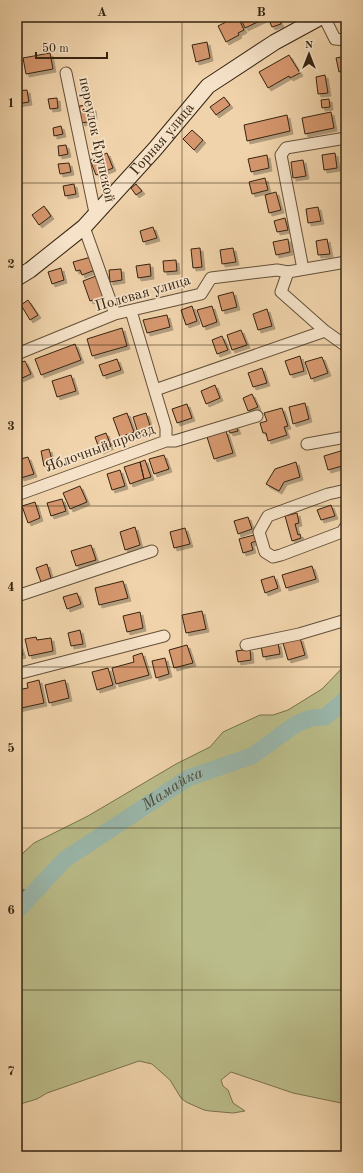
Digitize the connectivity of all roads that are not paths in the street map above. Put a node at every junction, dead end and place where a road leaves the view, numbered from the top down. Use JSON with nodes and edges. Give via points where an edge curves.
{"nodes":[{"id":1,"x":321,"y":17,"type":"edge"},
{"id":2,"x":324,"y":17,"type":"edge"},
{"id":3,"x":346,"y":40,"type":"edge"},
{"id":4,"x":66,"y":73,"type":"dead end"},
{"id":5,"x":346,"y":138,"type":"edge"},
{"id":6,"x":96,"y":213,"type":"junction"},
{"id":7,"x":84,"y":227,"type":"junction"},
{"id":8,"x":346,"y":262,"type":"edge"},
{"id":9,"x":303,"y":269,"type":"junction"},
{"id":10,"x":288,"y":272,"type":"junction"},
{"id":11,"x":17,"y":278,"type":"edge"},
{"id":12,"x":131,"y":311,"type":"junction"},
{"id":13,"x":115,"y":314,"type":"junction"},
{"id":14,"x":325,"y":331,"type":"junction"},
{"id":15,"x":346,"y":346,"type":"edge"},
{"id":16,"x":17,"y":354,"type":"edge"},
{"id":17,"x":155,"y":390,"type":"junction"},
{"id":18,"x":257,"y":416,"type":"dead end"},
{"id":19,"x":346,"y":437,"type":"edge"},
{"id":20,"x":166,"y":441,"type":"junction"},
{"id":21,"x":308,"y":444,"type":"dead end"},
{"id":22,"x":346,"y":490,"type":"edge"},
{"id":23,"x":17,"y":495,"type":"edge"},
{"id":24,"x":346,"y":526,"type":"edge"},
{"id":25,"x":152,"y":551,"type":"dead end"},
{"id":26,"x":17,"y":596,"type":"edge"},
{"id":27,"x":346,"y":620,"type":"edge"},
{"id":28,"x":164,"y":636,"type":"dead end"},
{"id":29,"x":246,"y":645,"type":"dead end"},
{"id":30,"x":17,"y":674,"type":"edge"}],
"edges":[{"from":1,"to":6,"type":"street","name":"Горная улица","via":[[275,42],[208,86]]},
{"from":2,"to":3,"type":"street","via":[[335,40]]},
{"from":4,"to":6,"type":"street","name":"переулок Крупской"},
{"from":5,"to":9,"type":"street","via":[[286,148],[281,155]]},
{"from":6,"to":7,"type":"street","name":"Горная улица"},
{"from":7,"to":11,"type":"street","name":"Горная улица"},
{"from":7,"to":13,"type":"street"},
{"from":8,"to":9,"type":"street","name":"Полевая улица"},
{"from":9,"to":10,"type":"street","name":"Полевая улица"},
{"from":10,"to":12,"type":"street","name":"Полевая улица","via":[[277,270],[211,278],[202,294]]},
{"from":10,"to":14,"type":"street","via":[[281,292]]},
{"from":12,"to":13,"type":"street","name":"Полевая улица"},
{"from":12,"to":17,"type":"street","name":"Яблочный проезд"},
{"from":13,"to":16,"type":"street","name":"Полевая улица"},
{"from":14,"to":15,"type":"street"},
{"from":14,"to":17,"type":"street"},
{"from":17,"to":20,"type":"street","name":"Яблочный проезд","via":[[166,428]]},
{"from":18,"to":20,"type":"street","via":[[175,441]]},
{"from":19,"to":21,"type":"street"},
{"from":20,"to":23,"type":"street","name":"Яблочный проезд"},
{"from":22,"to":24,"type":"street","via":[[268,516],[259,532],[265,552],[272,557],[342,532]]},
{"from":25,"to":26,"type":"street"},
{"from":27,"to":29,"type":"street","via":[[299,634]]},
{"from":28,"to":30,"type":"street"}]}
